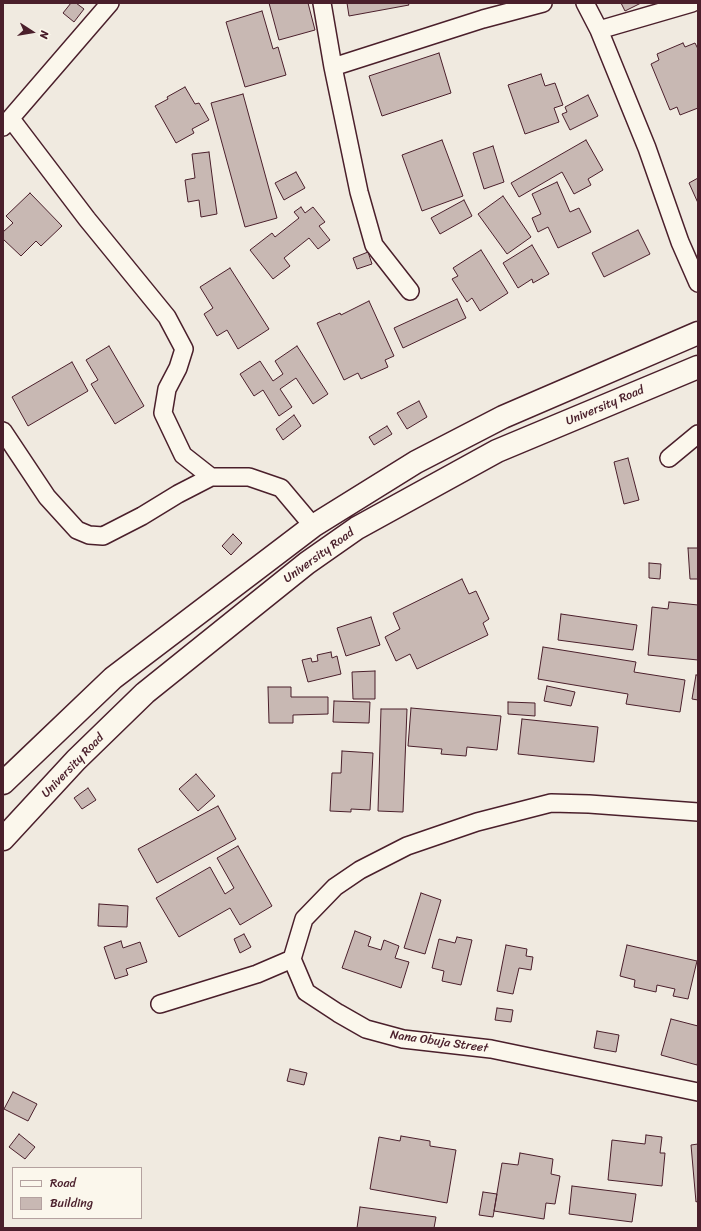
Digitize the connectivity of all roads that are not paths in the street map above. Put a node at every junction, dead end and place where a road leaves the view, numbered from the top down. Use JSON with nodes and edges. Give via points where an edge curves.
{"nodes":[{"id":1,"x":110,"y":3,"type":"edge"},
{"id":2,"x":322,"y":3,"type":"edge"},
{"id":3,"x":543,"y":3,"type":"edge"},
{"id":4,"x":585,"y":3,"type":"edge"},
{"id":5,"x":692,"y":3,"type":"edge"},
{"id":6,"x":599,"y":30,"type":"junction"},
{"id":7,"x":333,"y":67,"type":"junction"},
{"id":8,"x":7,"y":123,"type":"edge"},
{"id":9,"x":698,"y":283,"type":"edge"},
{"id":10,"x":410,"y":291,"type":"dead end"},
{"id":11,"x":698,"y":333,"type":"edge"},
{"id":12,"x":698,"y":367,"type":"edge"},
{"id":13,"x":3,"y":431,"type":"edge"},
{"id":14,"x":698,"y":434,"type":"edge"},
{"id":15,"x":669,"y":458,"type":"dead end"},
{"id":16,"x":211,"y":477,"type":"junction"},
{"id":17,"x":313,"y":526,"type":"junction"},
{"id":18,"x":3,"y":783,"type":"edge"},
{"id":19,"x":698,"y":812,"type":"edge"},
{"id":20,"x":3,"y":838,"type":"edge"},
{"id":21,"x":292,"y":959,"type":"junction"},
{"id":22,"x":160,"y":1004,"type":"dead end"},
{"id":23,"x":698,"y":1092,"type":"edge"}],
"edges":[{"from":1,"to":8,"type":"street"},
{"from":2,"to":7,"type":"street"},
{"from":3,"to":7,"type":"street"},
{"from":4,"to":6,"type":"street"},
{"from":5,"to":6,"type":"street"},
{"from":6,"to":9,"type":"street"},
{"from":7,"to":10,"type":"street","via":[[358,192],[374,245]]},
{"from":8,"to":16,"type":"street","via":[[167,317],[184,349],[167,389],[163,414],[183,455]]},
{"from":11,"to":17,"type":"highway","via":[[503,416],[416,462]]},
{"from":12,"to":20,"type":"highway","name":"University Road","via":[[497,451],[357,528],[307,563],[145,693],[76,760]]},
{"from":13,"to":16,"type":"street","via":[[47,497],[77,530],[89,535],[103,536]]},
{"from":14,"to":15,"type":"street"},
{"from":16,"to":17,"type":"street","via":[[250,477],[281,488]]},
{"from":17,"to":18,"type":"highway","via":[[113,678]]},
{"from":19,"to":21,"type":"street","via":[[551,803],[477,822],[407,846],[360,870],[335,887],[304,919]]},
{"from":21,"to":22,"type":"street","via":[[257,974]]},
{"from":21,"to":23,"type":"street","name":"Nana Obuja Street","via":[[306,992],[366,1029],[403,1039],[491,1049]]}]}
